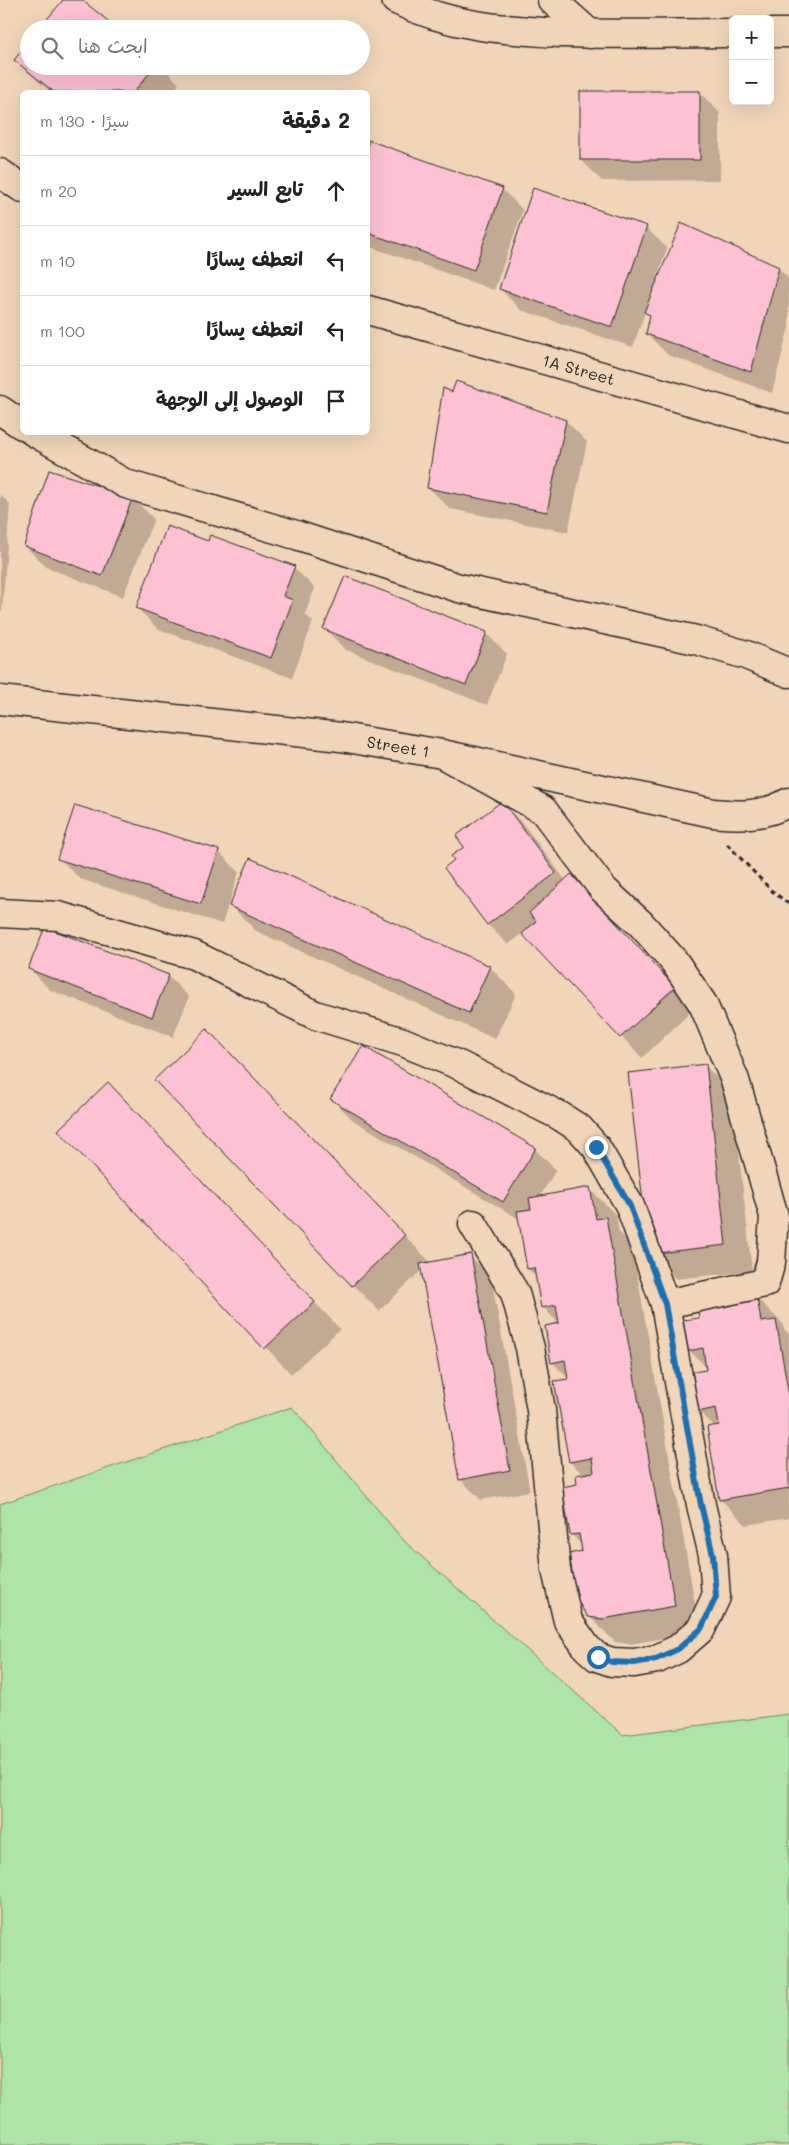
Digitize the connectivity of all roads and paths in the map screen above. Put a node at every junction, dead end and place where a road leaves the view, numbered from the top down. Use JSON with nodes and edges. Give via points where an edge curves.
{"nodes":[{"id":1,"x":396,"y":0,"type":"edge"},
{"id":2,"x":552,"y":0,"type":"edge"},
{"id":3,"x":789,"y":32,"type":"edge"},
{"id":4,"x":729,"y":33,"type":"edge"},
{"id":5,"x":774,"y":33,"type":"edge"},
{"id":6,"x":590,"y":34,"type":"junction"},
{"id":7,"x":0,"y":173,"type":"edge"},
{"id":8,"x":20,"y":187,"type":"edge"},
{"id":9,"x":370,"y":311,"type":"edge"},
{"id":10,"x":0,"y":410,"type":"edge"},
{"id":11,"x":20,"y":424,"type":"edge"},
{"id":12,"x":789,"y":429,"type":"edge"},
{"id":13,"x":39,"y":435,"type":"edge"},
{"id":14,"x":789,"y":673,"type":"edge"},
{"id":15,"x":0,"y":700,"type":"edge"},
{"id":16,"x":442,"y":754,"type":"junction"},
{"id":17,"x":789,"y":802,"type":"edge"},
{"id":18,"x":695,"y":811,"type":"junction"},
{"id":19,"x":789,"y":904,"type":"edge"},
{"id":20,"x":0,"y":914,"type":"edge"},
{"id":21,"x":473,"y":1224,"type":"dead end"},
{"id":22,"x":665,"y":1304,"type":"junction"}],
"edges":[{"from":1,"to":6,"type":"street","via":[[456,22],[503,30]]},
{"from":2,"to":6,"type":"street"},
{"from":3,"to":5,"type":"street"},
{"from":4,"to":6,"type":"street"},
{"from":7,"to":8,"type":"street"},
{"from":9,"to":12,"type":"street","name":"1A Street"},
{"from":10,"to":11,"type":"street"},
{"from":13,"to":14,"type":"street","via":[[126,484],[459,588],[696,640],[746,655]]},
{"from":15,"to":16,"type":"street","name":"Street 1","via":[[332,736]]},
{"from":16,"to":18,"type":"street","name":"Street 1"},
{"from":16,"to":22,"type":"street","via":[[543,810],[603,889],[674,961],[703,1004],[718,1038],[735,1080],[774,1216],[772,1262],[764,1283]]},
{"from":17,"to":18,"type":"street","name":"Street 1","via":[[769,812],[750,815]]},
{"from":18,"to":19,"type":"path","via":[[772,891]]},
{"from":20,"to":22,"type":"street","via":[[58,916],[194,955],[315,1015],[404,1042],[461,1066],[560,1116],[580,1129],[596,1147],[626,1197]]},
{"from":21,"to":22,"type":"street","via":[[515,1293],[530,1348],[541,1410],[556,1570],[568,1621],[587,1648],[612,1662],[656,1659],[678,1649],[701,1629],[716,1597],[713,1555]]}]}
